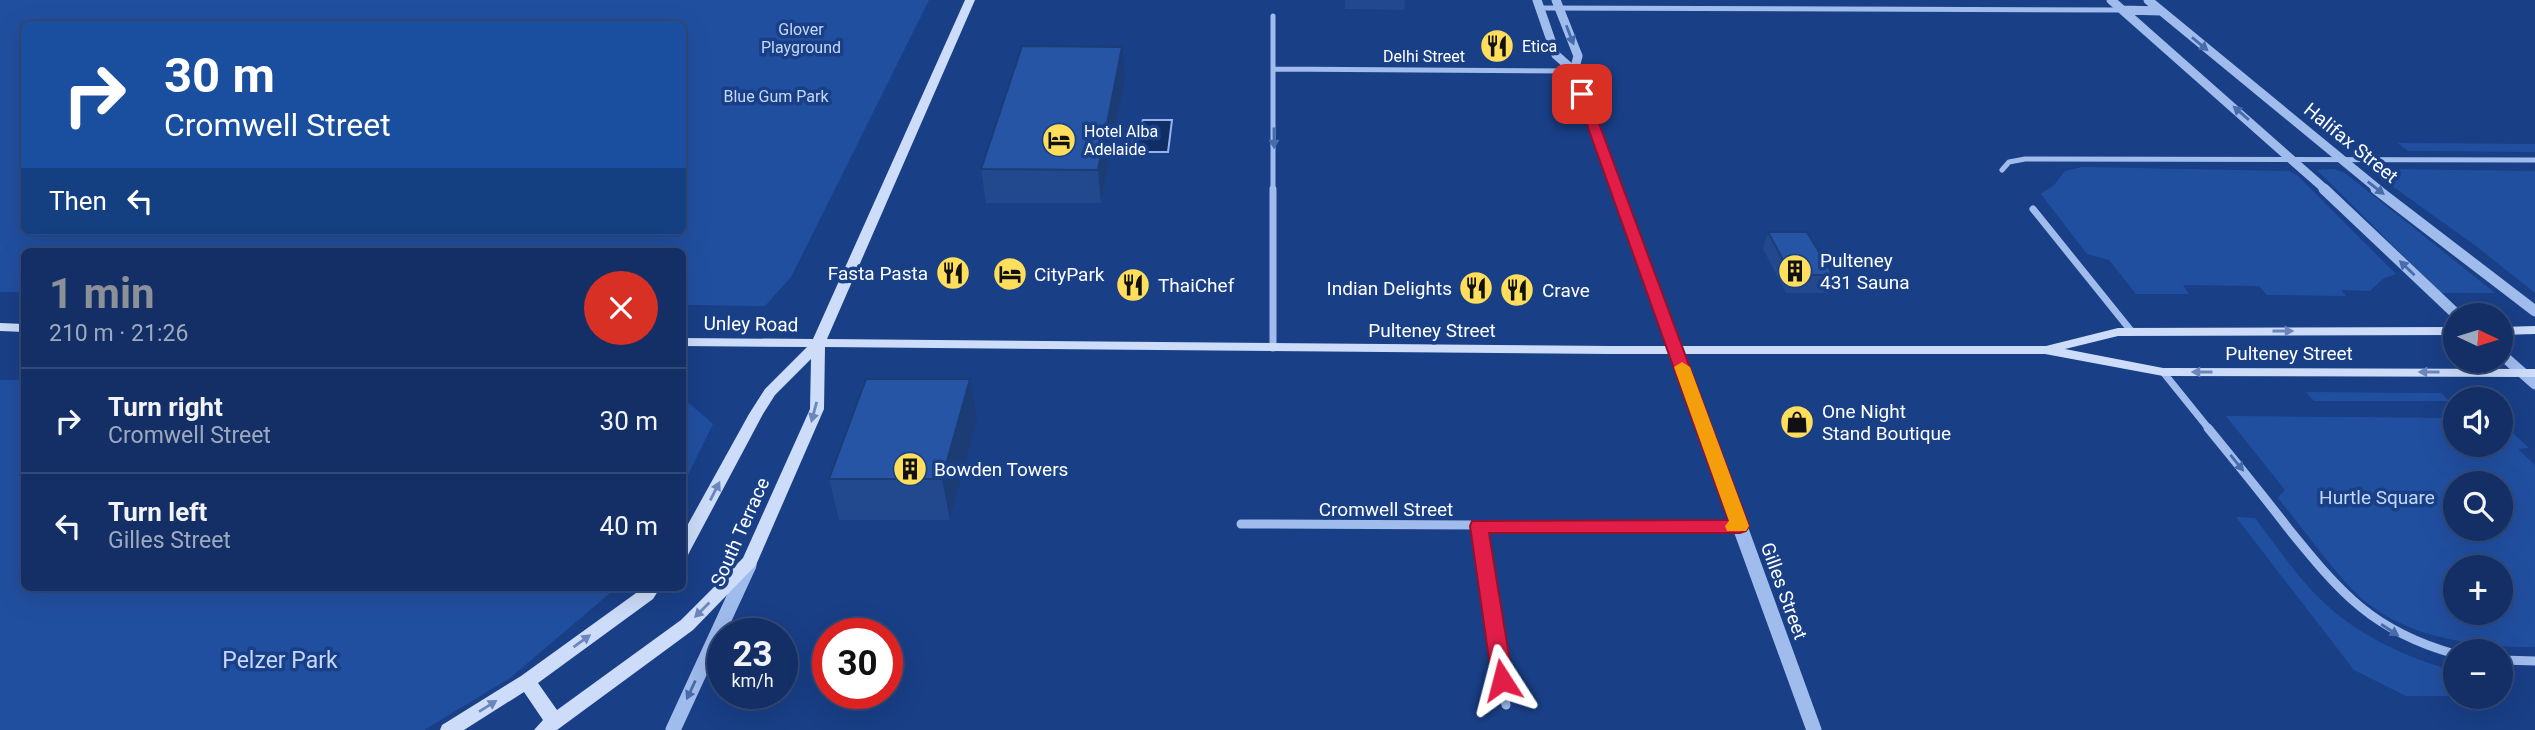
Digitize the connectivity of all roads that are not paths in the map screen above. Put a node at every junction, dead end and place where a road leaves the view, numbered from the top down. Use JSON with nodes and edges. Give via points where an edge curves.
{"nodes":[{"id":1,"x":970,"y":0,"type":"edge"},
{"id":2,"x":2111,"y":0,"type":"edge"},
{"id":3,"x":2148,"y":0,"type":"edge"},
{"id":4,"x":1538,"y":4,"type":"edge"},
{"id":5,"x":1558,"y":4,"type":"edge"},
{"id":6,"x":2123,"y":10,"type":"junction"},
{"id":7,"x":2161,"y":11,"type":"junction"},
{"id":8,"x":1273,"y":16,"type":"dead end"},
{"id":9,"x":1275,"y":69,"type":"junction"},
{"id":10,"x":1574,"y":71,"type":"junction"},
{"id":11,"x":2293,"y":159,"type":"junction"},
{"id":12,"x":2338,"y":159,"type":"junction"},
{"id":13,"x":2535,"y":160,"type":"edge"},
{"id":14,"x":2003,"y":170,"type":"dead end"},
{"id":15,"x":2033,"y":209,"type":"dead end"},
{"id":16,"x":2444,"y":303,"type":"edge"},
{"id":17,"x":2535,"y":311,"type":"edge"},
{"id":18,"x":0,"y":327,"type":"edge"},
{"id":19,"x":21,"y":328,"type":"edge"},
{"id":20,"x":2535,"y":330,"type":"edge"},
{"id":21,"x":2443,"y":331,"type":"edge"},
{"id":22,"x":2513,"y":331,"type":"edge"},
{"id":23,"x":2132,"y":332,"type":"junction"},
{"id":24,"x":686,"y":342,"type":"edge"},
{"id":25,"x":818,"y":344,"type":"junction"},
{"id":26,"x":1273,"y":348,"type":"junction"},
{"id":27,"x":2045,"y":350,"type":"junction"},
{"id":28,"x":1676,"y":351,"type":"junction"},
{"id":29,"x":2513,"y":362,"type":"edge"},
{"id":30,"x":2163,"y":372,"type":"junction"},
{"id":31,"x":2529,"y":373,"type":"edge"},
{"id":32,"x":2535,"y":384,"type":"edge"},
{"id":33,"x":1241,"y":524,"type":"dead end"},
{"id":34,"x":1479,"y":526,"type":"junction"},
{"id":35,"x":1740,"y":526,"type":"junction"},
{"id":36,"x":686,"y":543,"type":"edge"},
{"id":37,"x":750,"y":561,"type":"junction"},
{"id":38,"x":650,"y":591,"type":"edge"},
{"id":39,"x":2443,"y":650,"type":"edge"},
{"id":40,"x":2513,"y":660,"type":"edge"},
{"id":41,"x":2535,"y":661,"type":"edge"},
{"id":42,"x":527,"y":681,"type":"junction"},
{"id":43,"x":1506,"y":705,"type":"dead end"},
{"id":44,"x":553,"y":727,"type":"edge"},
{"id":45,"x":449,"y":730,"type":"edge"},
{"id":46,"x":673,"y":730,"type":"edge"},
{"id":47,"x":1814,"y":730,"type":"edge"}],
"edges":[{"from":1,"to":25,"type":"main road","name":"South Terrace"},
{"from":2,"to":6,"type":"street"},
{"from":3,"to":7,"type":"street","name":"Halifax Street"},
{"from":4,"to":5,"type":"street"},
{"from":4,"to":10,"type":"street","name":"Gilles Street","via":[[1556,55]]},
{"from":5,"to":6,"type":"street"},
{"from":5,"to":10,"type":"street","name":"Gilles Street","one_way":true,"via":[[1578,56]]},
{"from":6,"to":7,"type":"street"},
{"from":11,"to":6,"type":"street","one_way":true},
{"from":7,"to":12,"type":"street","name":"Halifax Street","one_way":true},
{"from":8,"to":9,"type":"street"},
{"from":9,"to":10,"type":"street","name":"Delhi Street"},
{"from":9,"to":26,"type":"street","one_way":true},
{"from":10,"to":28,"type":"street","name":"Gilles Street"},
{"from":11,"to":12,"type":"street"},
{"from":11,"to":14,"type":"street","via":[[2025,159],[2009,162]]},
{"from":16,"to":11,"type":"street","one_way":true},
{"from":12,"to":13,"type":"street"},
{"from":12,"to":17,"type":"street","name":"Halifax Street","one_way":true},
{"from":15,"to":23,"type":"street"},
{"from":18,"to":19,"type":"main road"},
{"from":20,"to":22,"type":"main road"},
{"from":23,"to":21,"type":"main road","name":"Pulteney Street","one_way":true},
{"from":23,"to":27,"type":"main road","name":"Pulteney Street"},
{"from":24,"to":25,"type":"main road","name":"Unley Road"},
{"from":25,"to":26,"type":"main road","name":"Pulteney Street"},
{"from":36,"to":25,"type":"main road","name":"South Terrace","one_way":true,"via":[[755,414],[770,392]]},
{"from":25,"to":37,"type":"main road","name":"South Terrace","one_way":true,"via":[[817,409]]},
{"from":26,"to":28,"type":"main road","name":"Pulteney Street"},
{"from":27,"to":28,"type":"main road","name":"Pulteney Street"},
{"from":27,"to":30,"type":"main road","name":"Pulteney Street"},
{"from":28,"to":35,"type":"street","name":"Gilles Street"},
{"from":29,"to":31,"type":"street"},
{"from":31,"to":30,"type":"main road","name":"Pulteney Street","one_way":true},
{"from":30,"to":39,"type":"street","one_way":true,"via":[[2337,588],[2403,638]]},
{"from":31,"to":32,"type":"street"},
{"from":33,"to":34,"type":"street","name":"Cromwell Street"},
{"from":34,"to":35,"type":"street","name":"Cromwell Street"},
{"from":34,"to":43,"type":"street"},
{"from":35,"to":47,"type":"street","name":"Gilles Street"},
{"from":37,"to":44,"type":"main road","one_way":true,"via":[[687,625]]},
{"from":37,"to":46,"type":"street","name":"South Terrace","one_way":true},
{"from":42,"to":38,"type":"main road","one_way":true},
{"from":40,"to":41,"type":"street"},
{"from":42,"to":44,"type":"main road"},
{"from":45,"to":42,"type":"main road","one_way":true}]}
